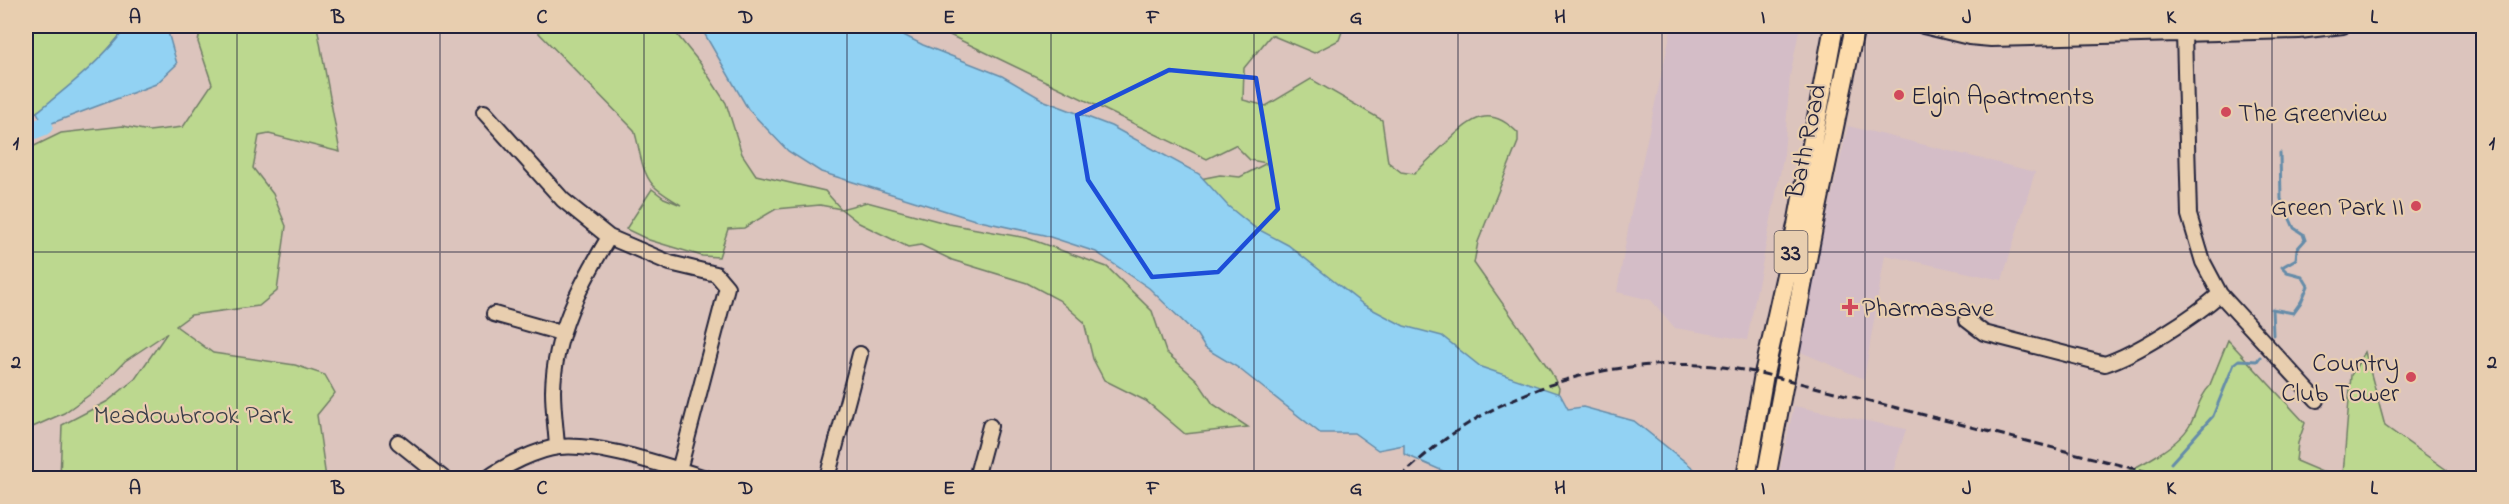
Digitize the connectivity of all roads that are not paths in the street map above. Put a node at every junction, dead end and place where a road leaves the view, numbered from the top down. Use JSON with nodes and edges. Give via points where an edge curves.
{"nodes":[{"id":1,"x":1834,"y":26,"type":"edge"},
{"id":2,"x":1855,"y":26,"type":"edge"},
{"id":3,"x":1923,"y":26,"type":"edge"},
{"id":4,"x":2343,"y":26,"type":"edge"},
{"id":5,"x":2060,"y":32,"type":"edge"},
{"id":6,"x":2184,"y":34,"type":"junction"},
{"id":7,"x":484,"y":112,"type":"dead end"},
{"id":8,"x":1805,"y":227,"type":"junction"},
{"id":9,"x":609,"y":237,"type":"junction"},
{"id":10,"x":2220,"y":294,"type":"junction"},
{"id":11,"x":494,"y":314,"type":"dead end"},
{"id":12,"x":1966,"y":320,"type":"dead end"},
{"id":13,"x":561,"y":333,"type":"junction"},
{"id":14,"x":860,"y":354,"type":"dead end"},
{"id":15,"x":2317,"y":399,"type":"dead end"},
{"id":16,"x":990,"y":426,"type":"dead end"},
{"id":17,"x":398,"y":442,"type":"dead end"},
{"id":18,"x":557,"y":447,"type":"junction"},
{"id":19,"x":679,"y":470,"type":"junction"},
{"id":20,"x":443,"y":478,"type":"edge"},
{"id":21,"x":488,"y":478,"type":"edge"},
{"id":22,"x":706,"y":478,"type":"edge"},
{"id":23,"x":827,"y":478,"type":"edge"},
{"id":24,"x":976,"y":478,"type":"edge"},
{"id":25,"x":1746,"y":478,"type":"edge"},
{"id":26,"x":1766,"y":478,"type":"edge"}],
"edges":[{"from":1,"to":8,"type":"main road","name":"Bath Road","number":"33"},
{"from":2,"to":8,"type":"main road","name":"Bath Road","number":"33"},
{"from":3,"to":5,"type":"street","via":[[1991,39]]},
{"from":4,"to":6,"type":"street"},
{"from":5,"to":6,"type":"street"},
{"from":6,"to":10,"type":"street","via":[[2189,215],[2203,262]]},
{"from":7,"to":9,"type":"street","via":[[563,200]]},
{"from":8,"to":25,"type":"main road","name":"Bath Road","number":"33","via":[[1764,374]]},
{"from":8,"to":26,"type":"main road","name":"Bath Road","number":"33"},
{"from":9,"to":13,"type":"street","via":[[583,280]]},
{"from":9,"to":19,"type":"street","via":[[670,263],[716,274],[728,287]]},
{"from":10,"to":12,"type":"street","via":[[2124,357],[2105,364],[1984,333]]},
{"from":10,"to":15,"type":"street"},
{"from":11,"to":13,"type":"street"},
{"from":13,"to":18,"type":"street","via":[[553,391]]},
{"from":14,"to":23,"type":"street"},
{"from":16,"to":24,"type":"street"},
{"from":17,"to":20,"type":"street"},
{"from":18,"to":19,"type":"street","via":[[596,449]]},
{"from":18,"to":21,"type":"street","via":[[505,465]]},
{"from":19,"to":22,"type":"street"}]}
